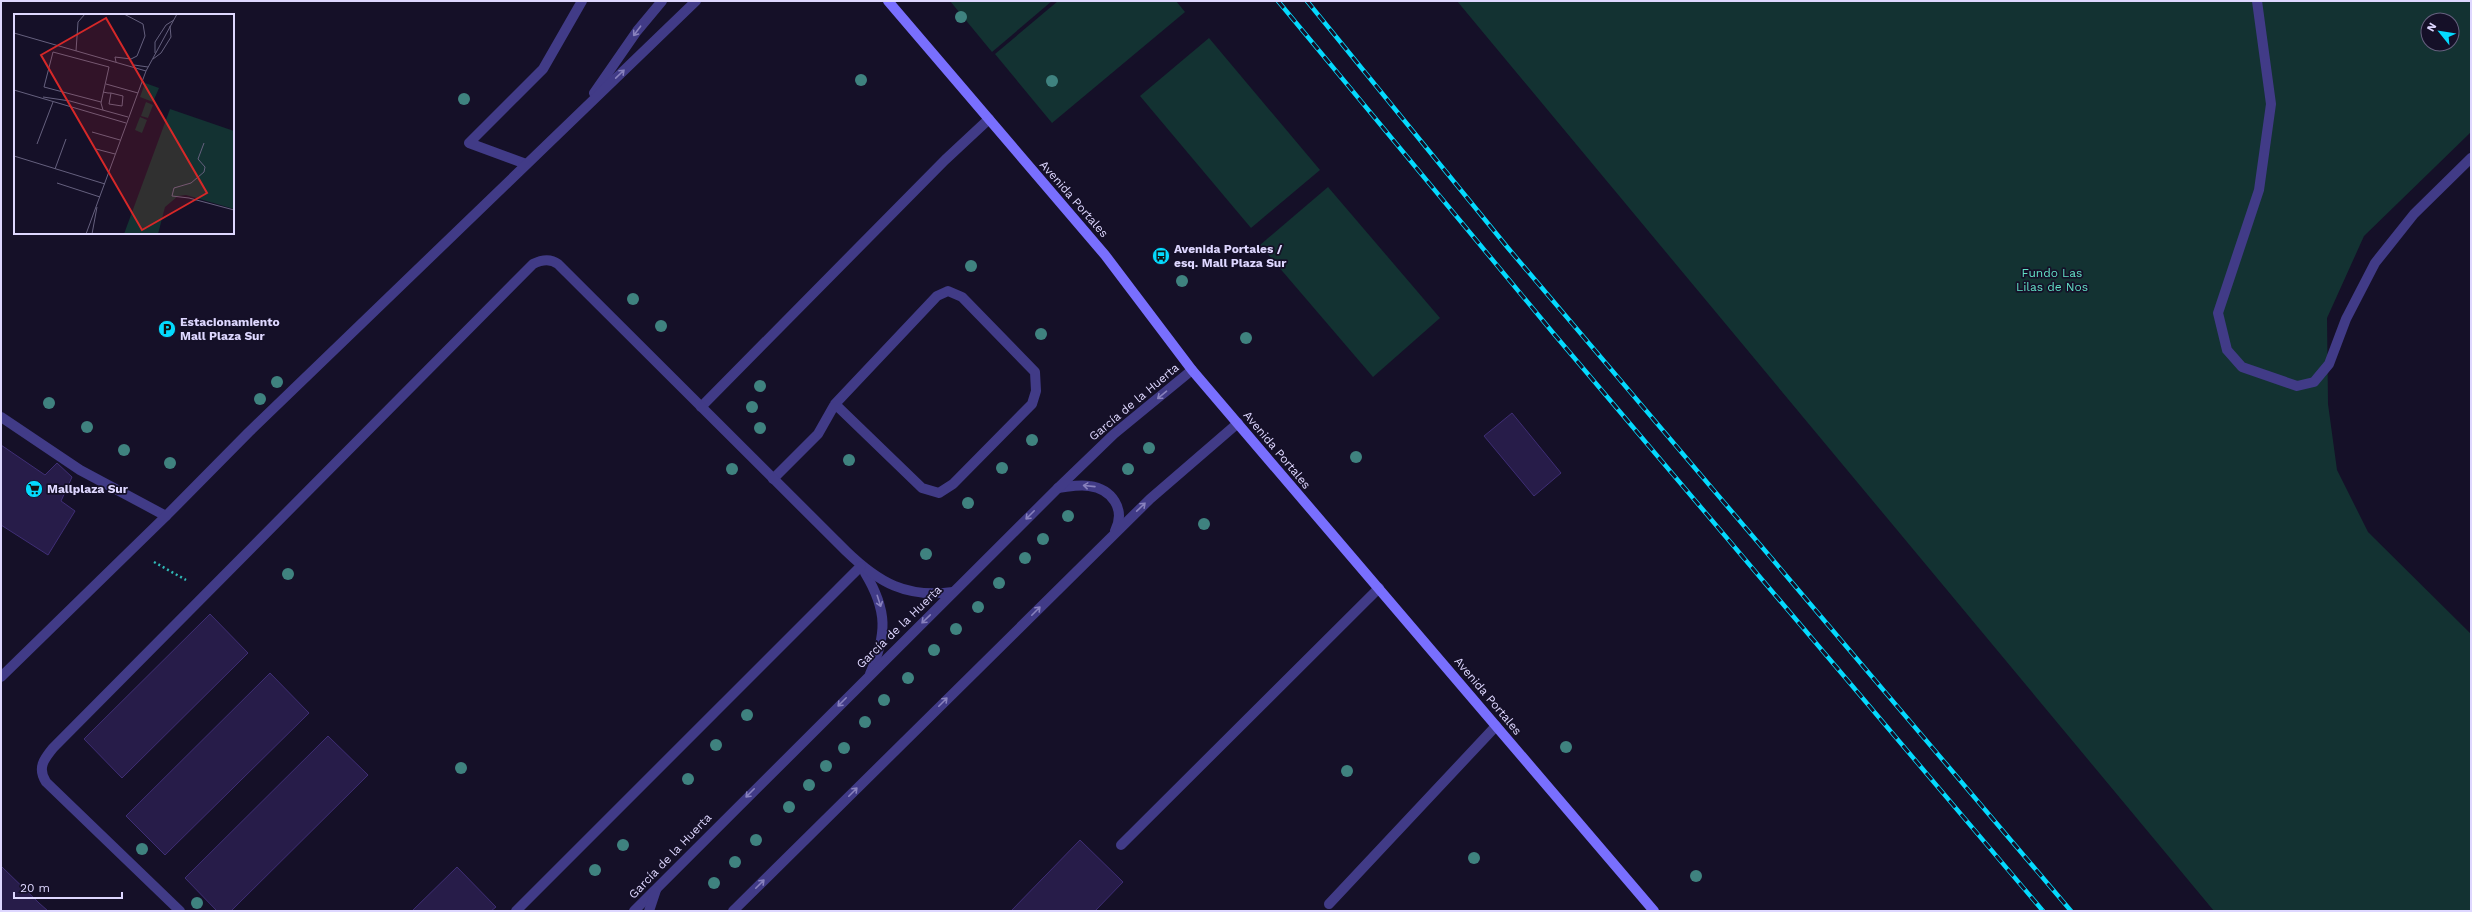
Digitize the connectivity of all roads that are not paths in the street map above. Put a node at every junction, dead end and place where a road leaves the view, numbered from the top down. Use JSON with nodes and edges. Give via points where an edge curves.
{"nodes":[{"id":1,"x":582,"y":1,"type":"edge"},
{"id":2,"x":662,"y":1,"type":"edge"},
{"id":3,"x":696,"y":1,"type":"edge"},
{"id":4,"x":888,"y":1,"type":"edge"},
{"id":5,"x":2257,"y":1,"type":"edge"},
{"id":6,"x":581,"y":111,"type":"junction"},
{"id":7,"x":989,"y":119,"type":"junction"},
{"id":8,"x":2471,"y":158,"type":"edge"},
{"id":9,"x":526,"y":164,"type":"junction"},
{"id":10,"x":1192,"y":370,"type":"junction"},
{"id":11,"x":835,"y":404,"type":"junction"},
{"id":12,"x":701,"y":407,"type":"junction"},
{"id":13,"x":1,"y":417,"type":"edge"},
{"id":14,"x":1238,"y":423,"type":"junction"},
{"id":15,"x":773,"y":479,"type":"junction"},
{"id":16,"x":1058,"y":488,"type":"junction"},
{"id":17,"x":166,"y":516,"type":"junction"},
{"id":18,"x":1114,"y":534,"type":"junction"},
{"id":19,"x":861,"y":566,"type":"junction"},
{"id":20,"x":1379,"y":588,"type":"junction"},
{"id":21,"x":953,"y":592,"type":"junction"},
{"id":22,"x":870,"y":674,"type":"junction"},
{"id":23,"x":1,"y":676,"type":"edge"},
{"id":24,"x":1496,"y":726,"type":"junction"},
{"id":25,"x":1121,"y":845,"type":"dead end"},
{"id":26,"x":657,"y":886,"type":"junction"},
{"id":27,"x":1329,"y":904,"type":"dead end"},
{"id":28,"x":180,"y":911,"type":"edge"},
{"id":29,"x":516,"y":911,"type":"edge"},
{"id":30,"x":634,"y":911,"type":"edge"},
{"id":31,"x":649,"y":911,"type":"edge"},
{"id":32,"x":733,"y":911,"type":"edge"},
{"id":33,"x":1654,"y":911,"type":"edge"}],
"edges":[{"from":1,"to":9,"type":"street","via":[[543,69],[469,144]]},
{"from":2,"to":6,"type":"street","one_way":true,"via":[[637,31]]},
{"from":6,"to":3,"type":"street","one_way":true},
{"from":4,"to":7,"type":"main road","name":"Avenida Portales"},
{"from":5,"to":8,"type":"street","via":[[2271,104],[2259,190],[2218,313],[2227,350],[2242,367],[2297,386],[2314,382],[2329,364],[2346,319],[2375,263],[2414,214]]},
{"from":6,"to":9,"type":"street"},
{"from":7,"to":10,"type":"main road","name":"Avenida Portales","via":[[1105,255]]},
{"from":7,"to":12,"type":"street","via":[[945,160]]},
{"from":9,"to":17,"type":"street","via":[[248,432]]},
{"from":10,"to":14,"type":"main road","name":"Avenida Portales"},
{"from":10,"to":16,"type":"street","name":"García de la Huerta","one_way":true,"via":[[1114,434]]},
{"from":11,"to":11,"type":"street","via":[[937,296],[948,291],[962,297],[1035,372],[1036,391],[1032,404],[953,484],[939,493],[922,488]]},
{"from":11,"to":15,"type":"street","via":[[818,434]]},
{"from":12,"to":15,"type":"street"},
{"from":12,"to":28,"type":"street","via":[[558,264],[548,260],[533,264],[53,748],[42,763],[41,770],[46,782]]},
{"from":13,"to":17,"type":"street","via":[[80,470]]},
{"from":18,"to":14,"type":"street","one_way":true,"via":[[1163,487]]},
{"from":14,"to":20,"type":"main road","name":"Avenida Portales"},
{"from":15,"to":19,"type":"street"},
{"from":18,"to":16,"type":"street","one_way":true,"via":[[1120,514],[1114,500],[1106,493],[1088,485]]},
{"from":16,"to":21,"type":"street","name":"García de la Huerta","one_way":true},
{"from":17,"to":23,"type":"street"},
{"from":32,"to":18,"type":"street","one_way":true},
{"from":19,"to":21,"type":"street","via":[[876,578],[898,588],[936,594]]},
{"from":19,"to":22,"type":"street","one_way":true,"via":[[874,587],[884,622],[882,643]]},
{"from":19,"to":29,"type":"street"},
{"from":20,"to":24,"type":"main road","name":"Avenida Portales"},
{"from":20,"to":25,"type":"street"},
{"from":21,"to":22,"type":"street","name":"García de la Huerta","one_way":true},
{"from":22,"to":26,"type":"street","name":"García de la Huerta","one_way":true},
{"from":24,"to":27,"type":"street"},
{"from":24,"to":33,"type":"main road","name":"Avenida Portales"},
{"from":26,"to":30,"type":"street","name":"García de la Huerta"},
{"from":26,"to":31,"type":"street"}]}
